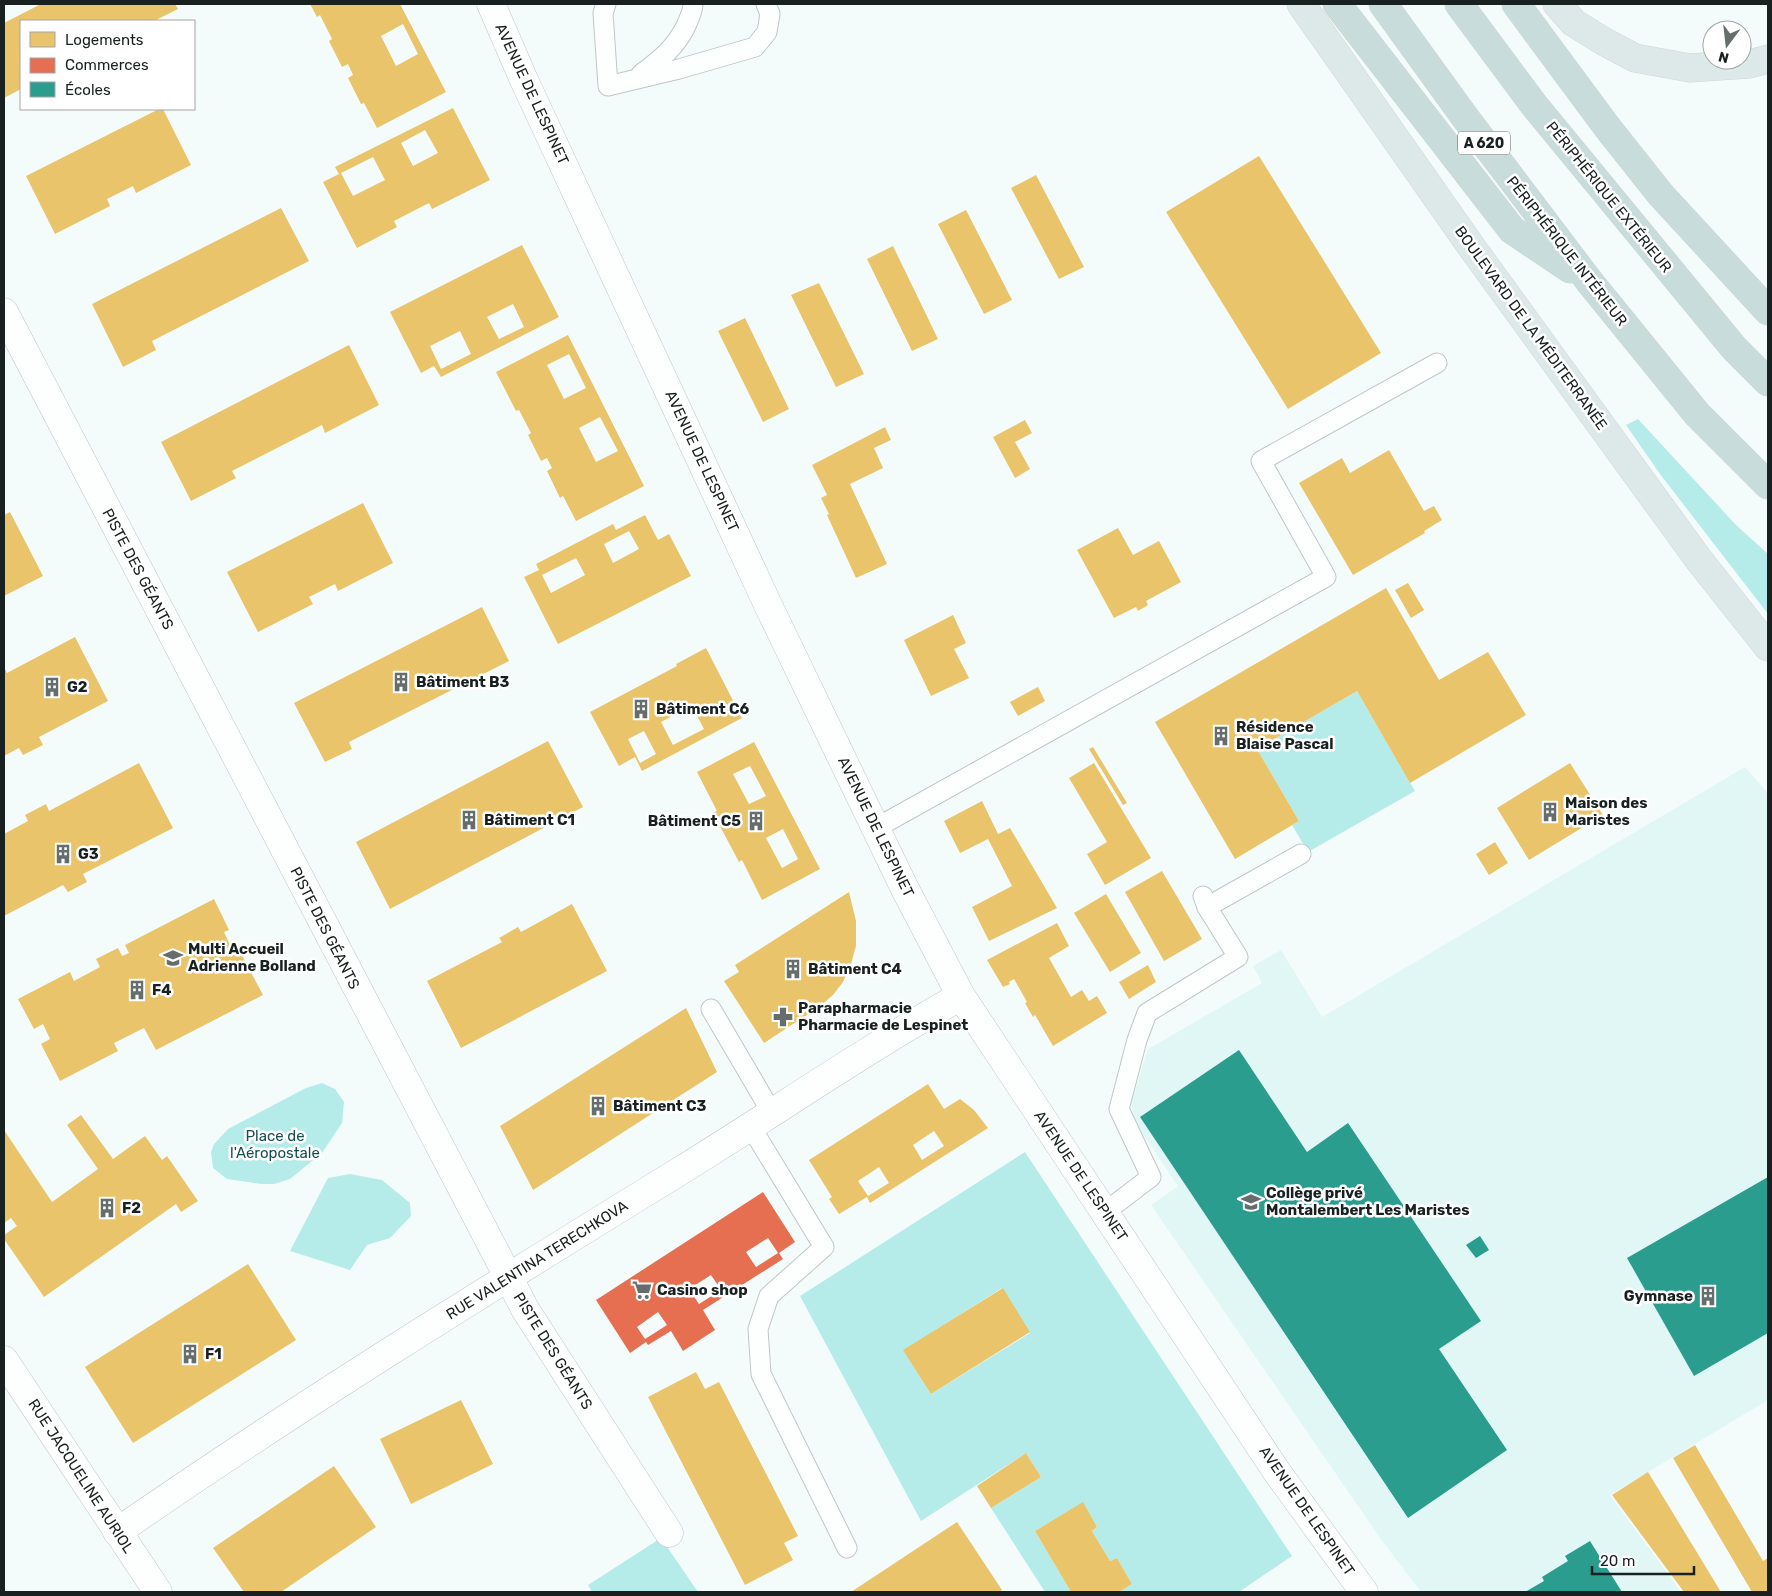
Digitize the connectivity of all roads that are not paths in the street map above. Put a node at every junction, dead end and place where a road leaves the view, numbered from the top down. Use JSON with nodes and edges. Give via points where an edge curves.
{"nodes":[{"id":1,"x":491,"y":4,"type":"edge"},
{"id":2,"x":606,"y":4,"type":"edge"},
{"id":3,"x":693,"y":4,"type":"edge"},
{"id":4,"x":766,"y":4,"type":"edge"},
{"id":5,"x":1301,"y":4,"type":"edge"},
{"id":6,"x":1337,"y":4,"type":"edge"},
{"id":7,"x":1383,"y":4,"type":"edge"},
{"id":8,"x":1459,"y":4,"type":"edge"},
{"id":9,"x":1516,"y":4,"type":"edge"},
{"id":10,"x":1557,"y":4,"type":"edge"},
{"id":11,"x":1768,"y":59,"type":"edge"},
{"id":12,"x":634,"y":80,"type":"junction"},
{"id":13,"x":1589,"y":281,"type":"junction"},
{"id":14,"x":1768,"y":311,"type":"edge"},
{"id":15,"x":4,"y":312,"type":"edge"},
{"id":16,"x":1437,"y":363,"type":"dead end"},
{"id":17,"x":1768,"y":382,"type":"edge"},
{"id":18,"x":1768,"y":485,"type":"edge"},
{"id":19,"x":1768,"y":647,"type":"edge"},
{"id":20,"x":876,"y":828,"type":"junction"},
{"id":21,"x":1301,"y":854,"type":"dead end"},
{"id":22,"x":962,"y":996,"type":"junction"},
{"id":23,"x":711,"y":1009,"type":"dead end"},
{"id":24,"x":762,"y":1120,"type":"junction"},
{"id":25,"x":1105,"y":1212,"type":"junction"},
{"id":26,"x":509,"y":1278,"type":"junction"},
{"id":27,"x":4,"y":1360,"type":"edge"},
{"id":28,"x":117,"y":1532,"type":"junction"},
{"id":29,"x":669,"y":1533,"type":"dead end"},
{"id":30,"x":847,"y":1548,"type":"dead end"},
{"id":31,"x":158,"y":1592,"type":"edge"},
{"id":32,"x":1364,"y":1592,"type":"edge"}],
"edges":[{"from":1,"to":20,"type":"street","name":"AVENUE DE LESPINET","via":[[758,583]]},
{"from":2,"to":12,"type":"lane","via":[[608,86]]},
{"from":3,"to":12,"type":"lane","via":[[693,11],[679,40],[664,58]]},
{"from":4,"to":12,"type":"lane","via":[[770,14],[767,32],[755,47]]},
{"from":5,"to":19,"type":"main road","name":"BOULEVARD DE LA MÉDITERRANÉE","via":[[1473,249],[1687,544]]},
{"from":6,"to":13,"type":"highway","via":[[1512,230]]},
{"from":7,"to":13,"type":"highway","name":"PÉRIPHÉRIQUE INTÉRIEUR","number":"A 620"},
{"from":8,"to":17,"type":"highway","name":"PÉRIPHÉRIQUE EXTÉRIEUR","via":[[1534,106],[1728,341]]},
{"from":9,"to":14,"type":"highway","via":[[1661,195]]},
{"from":10,"to":11,"type":"main road","via":[[1574,23],[1636,58],[1690,68],[1749,64]]},
{"from":13,"to":18,"type":"highway","name":"PÉRIPHÉRIQUE INTÉRIEUR","number":"A 620","via":[[1697,414]]},
{"from":15,"to":26,"type":"street","name":"PISTE DES GÉANTS"},
{"from":16,"to":20,"type":"lane","via":[[1261,461],[1326,577]]},
{"from":20,"to":22,"type":"street","name":"AVENUE DE LESPINET"},
{"from":21,"to":25,"type":"lane","via":[[1205,902],[1238,957],[1148,1013],[1137,1040],[1119,1109],[1151,1177]]},
{"from":22,"to":24,"type":"street","name":"RUE VALENTINA TERECHKOVA","via":[[895,1034]]},
{"from":22,"to":25,"type":"street","name":"AVENUE DE LESPINET"},
{"from":23,"to":24,"type":"lane"},
{"from":24,"to":26,"type":"street","name":"RUE VALENTINA TERECHKOVA"},
{"from":24,"to":30,"type":"lane","via":[[824,1247],[769,1296],[758,1329],[761,1374]]},
{"from":25,"to":32,"type":"street","name":"AVENUE DE LESPINET","via":[[1277,1472]]},
{"from":26,"to":28,"type":"street","name":"RUE VALENTINA TERECHKOVA","via":[[344,1381]]},
{"from":26,"to":29,"type":"street","name":"PISTE DES GÉANTS","via":[[533,1323]]},
{"from":27,"to":28,"type":"street","name":"RUE JACQUELINE AURIOL"},
{"from":28,"to":31,"type":"street","name":"RUE JACQUELINE AURIOL"}]}
